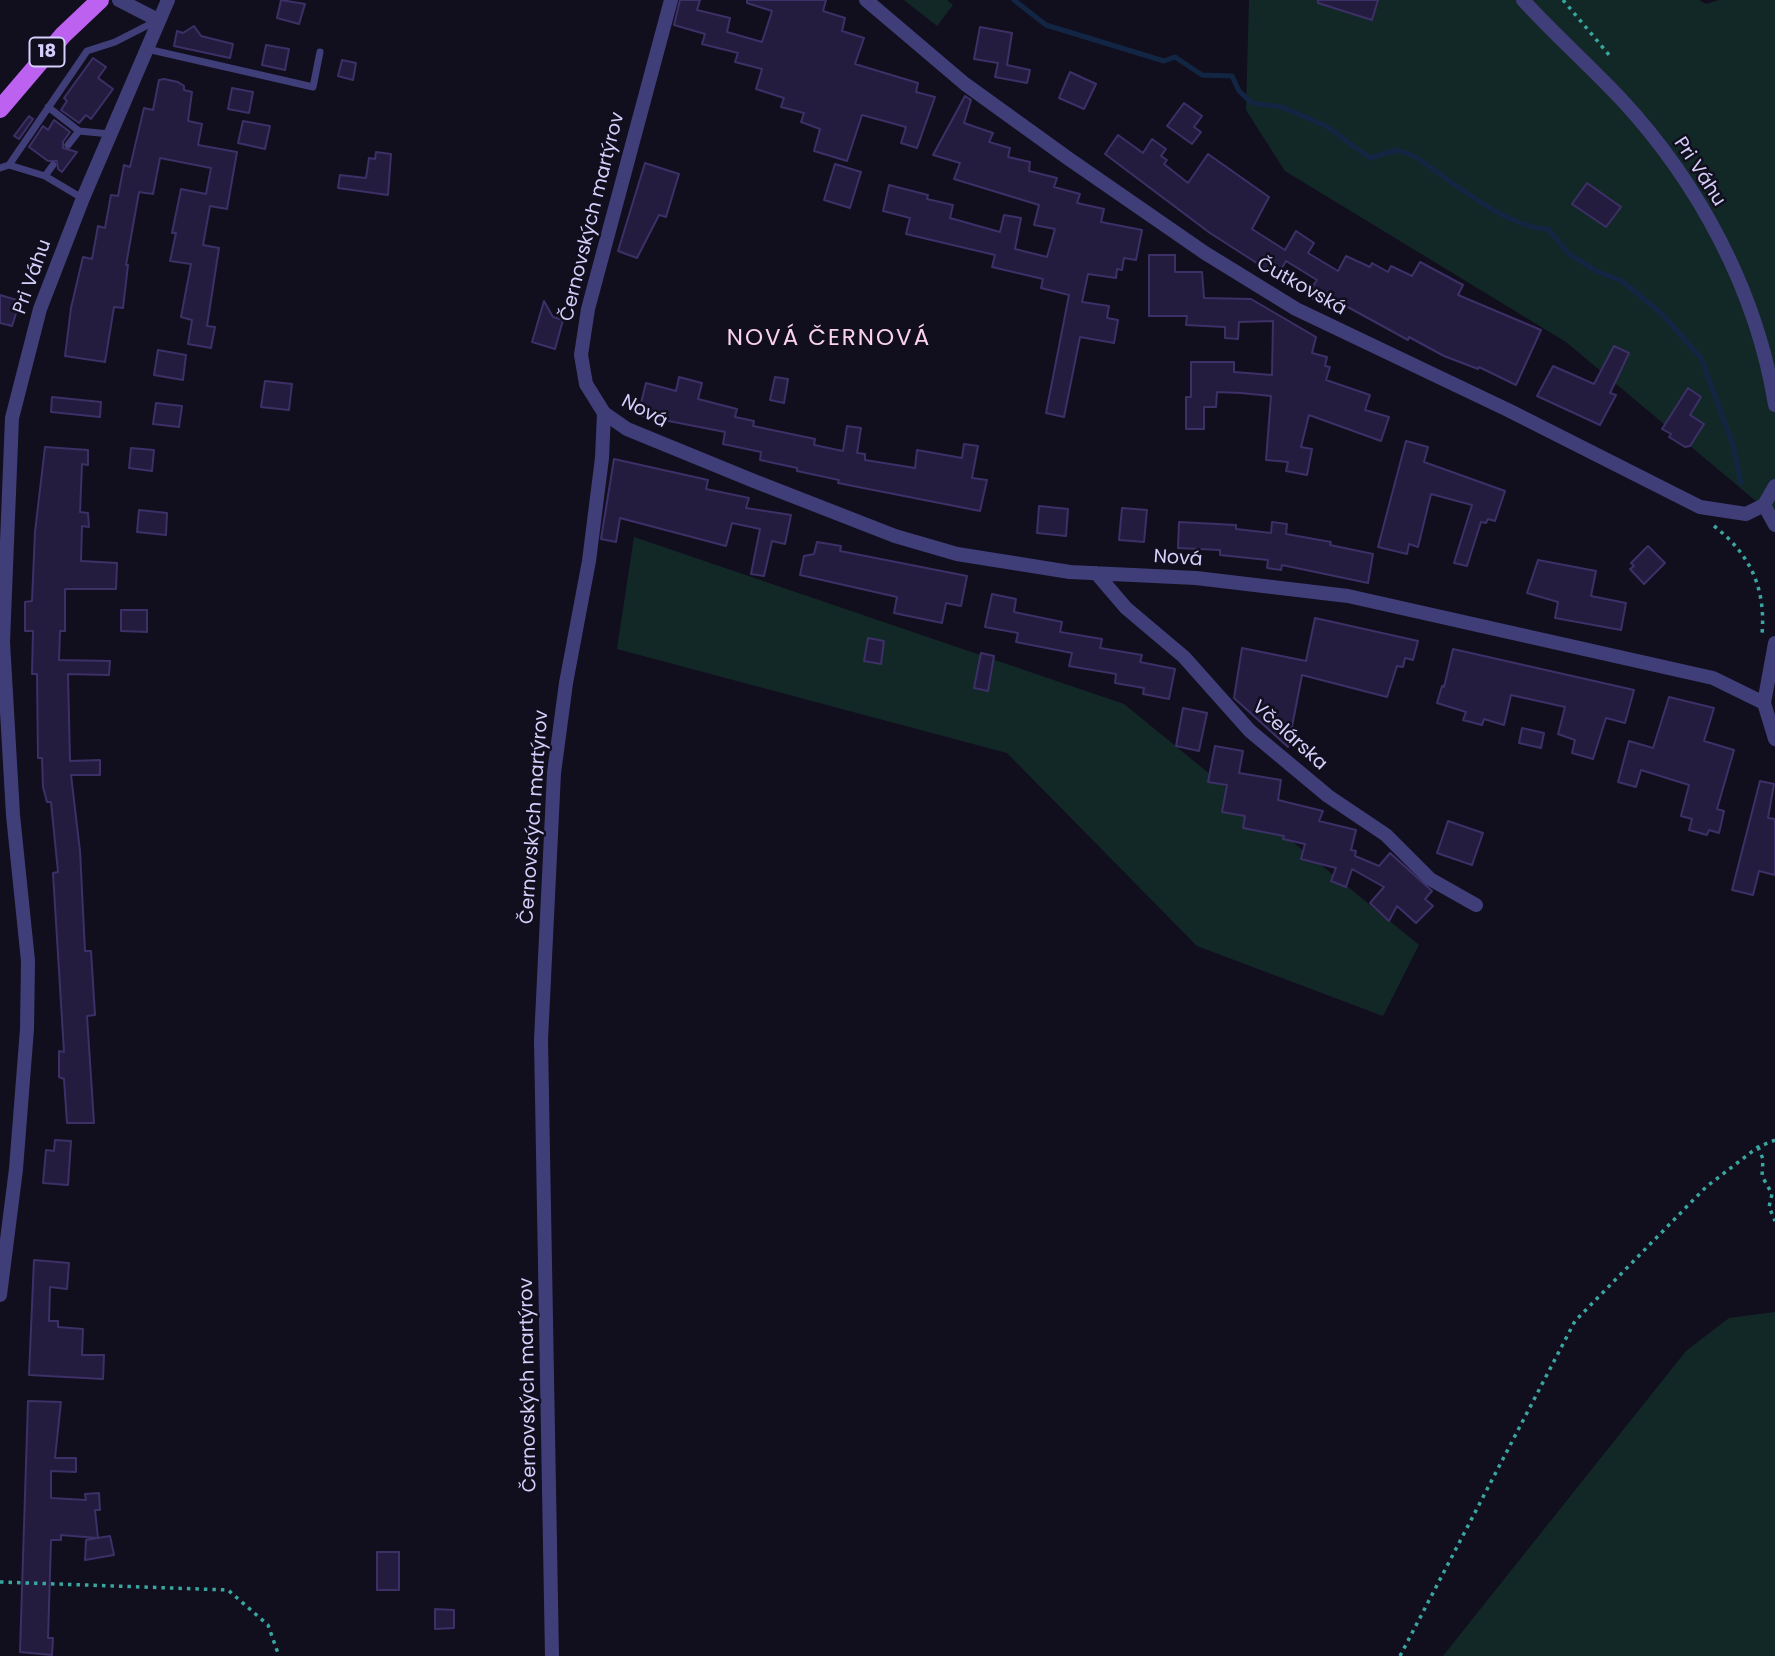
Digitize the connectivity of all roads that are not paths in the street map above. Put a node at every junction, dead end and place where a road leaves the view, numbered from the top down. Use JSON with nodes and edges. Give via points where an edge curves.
{"nodes":[{"id":1,"x":100,"y":0,"type":"edge"},
{"id":2,"x":119,"y":0,"type":"edge"},
{"id":3,"x":167,"y":0,"type":"edge"},
{"id":4,"x":671,"y":0,"type":"edge"},
{"id":5,"x":866,"y":0,"type":"edge"},
{"id":6,"x":1523,"y":0,"type":"edge"},
{"id":7,"x":158,"y":20,"type":"junction"},
{"id":8,"x":146,"y":49,"type":"junction"},
{"id":9,"x":320,"y":52,"type":"dead end"},
{"id":10,"x":48,"y":107,"type":"junction"},
{"id":11,"x":0,"y":109,"type":"edge"},
{"id":12,"x":79,"y":131,"type":"junction"},
{"id":13,"x":110,"y":134,"type":"junction"},
{"id":14,"x":68,"y":145,"type":"dead end"},
{"id":15,"x":53,"y":165,"type":"dead end"},
{"id":16,"x":4,"y":166,"type":"edge"},
{"id":17,"x":45,"y":176,"type":"junction"},
{"id":18,"x":83,"y":198,"type":"junction"},
{"id":19,"x":1775,"y":405,"type":"edge"},
{"id":20,"x":604,"y":413,"type":"junction"},
{"id":21,"x":1775,"y":486,"type":"edge"},
{"id":22,"x":1764,"y":505,"type":"junction"},
{"id":23,"x":1775,"y":525,"type":"edge"},
{"id":24,"x":1096,"y":573,"type":"junction"},
{"id":25,"x":1768,"y":645,"type":"edge"},
{"id":26,"x":1764,"y":703,"type":"junction"},
{"id":27,"x":1775,"y":739,"type":"edge"},
{"id":28,"x":1476,"y":905,"type":"dead end"},
{"id":29,"x":0,"y":1295,"type":"edge"},
{"id":30,"x":552,"y":1656,"type":"edge"}],
"edges":[{"from":1,"to":11,"type":"main road","number":"18","via":[[63,34]]},
{"from":2,"to":7,"type":"street"},
{"from":3,"to":7,"type":"street","name":"Pri Váhu"},
{"from":4,"to":20,"type":"street","name":"Černovských martýrov","via":[[588,309],[581,355],[586,384]]},
{"from":5,"to":22,"type":"street","name":"Čutkovská","via":[[965,84],[1205,253],[1296,309],[1713,511],[1746,514]]},
{"from":6,"to":19,"type":"street","name":"Pri Váhu","via":[[1636,117],[1691,191],[1743,292]]},
{"from":7,"to":8,"type":"street","name":"Pri Váhu"},
{"from":7,"to":10,"type":"lane","via":[[87,51]]},
{"from":8,"to":9,"type":"lane","via":[[313,87]]},
{"from":8,"to":13,"type":"street","name":"Pri Váhu"},
{"from":10,"to":12,"type":"lane"},
{"from":10,"to":16,"type":"lane"},
{"from":12,"to":13,"type":"lane"},
{"from":12,"to":14,"type":"lane"},
{"from":13,"to":18,"type":"street","name":"Pri Váhu"},
{"from":15,"to":17,"type":"lane"},
{"from":16,"to":17,"type":"lane"},
{"from":17,"to":18,"type":"lane"},
{"from":18,"to":29,"type":"street","name":"Pri Váhu","via":[[40,309],[12,418],[4,642],[13,815],[28,961],[16,1169]]},
{"from":20,"to":24,"type":"street","name":"Nová","via":[[627,429],[895,536],[957,554]]},
{"from":20,"to":30,"type":"street","name":"Černovských martýrov","via":[[589,561],[554,773],[541,1026]]},
{"from":21,"to":22,"type":"street"},
{"from":22,"to":23,"type":"street"},
{"from":24,"to":26,"type":"street","name":"Nová","via":[[1348,596],[1713,678]]},
{"from":24,"to":28,"type":"street","name":"Včelárska","via":[[1126,608],[1184,657],[1250,732],[1328,796],[1385,835],[1430,878]]},
{"from":25,"to":26,"type":"street"},
{"from":26,"to":27,"type":"street"}]}
